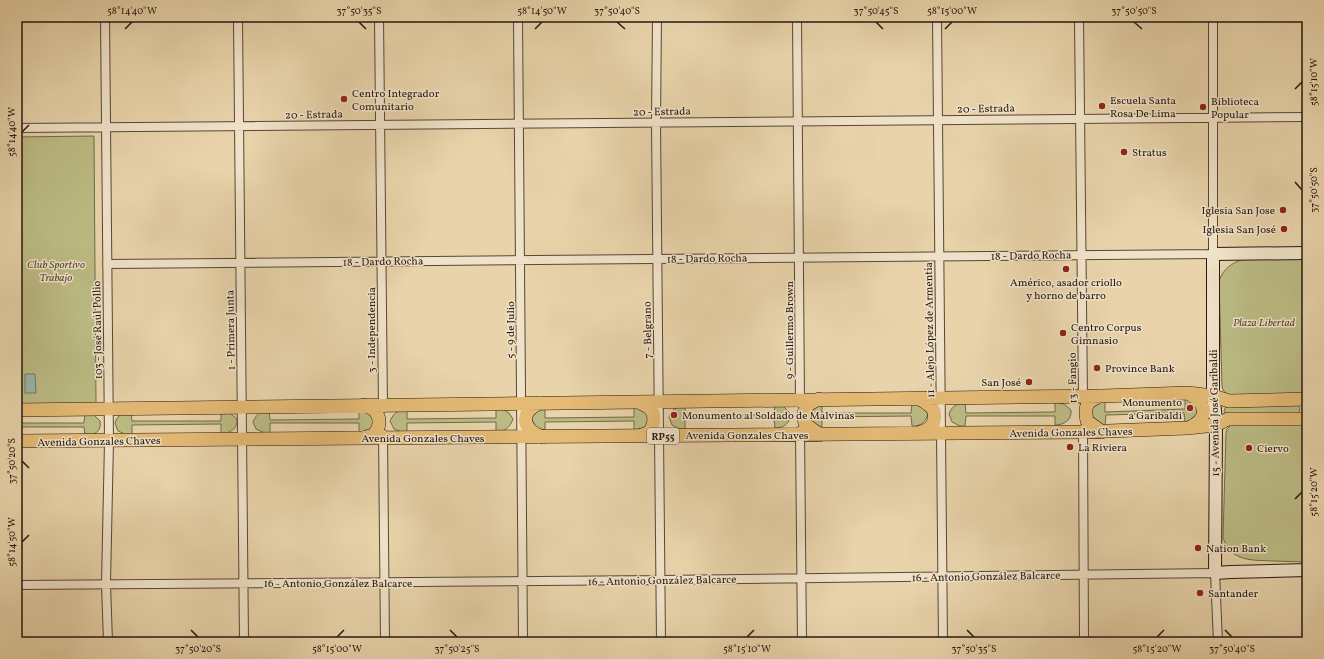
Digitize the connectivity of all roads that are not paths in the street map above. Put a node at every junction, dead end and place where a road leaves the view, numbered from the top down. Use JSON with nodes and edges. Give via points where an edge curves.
{"nodes":[{"id":1,"x":105,"y":17,"type":"edge"},
{"id":2,"x":238,"y":17,"type":"edge"},
{"id":3,"x":379,"y":17,"type":"edge"},
{"id":4,"x":518,"y":17,"type":"edge"},
{"id":5,"x":657,"y":17,"type":"edge"},
{"id":6,"x":797,"y":17,"type":"edge"},
{"id":7,"x":937,"y":17,"type":"edge"},
{"id":8,"x":1079,"y":17,"type":"edge"},
{"id":9,"x":1213,"y":17,"type":"edge"},
{"id":10,"x":1214,"y":117,"type":"junction"},
{"id":11,"x":1307,"y":117,"type":"edge"},
{"id":12,"x":1079,"y":118,"type":"junction"},
{"id":13,"x":938,"y":119,"type":"junction"},
{"id":14,"x":798,"y":121,"type":"junction"},
{"id":15,"x":656,"y":122,"type":"junction"},
{"id":16,"x":519,"y":123,"type":"junction"},
{"id":17,"x":380,"y":124,"type":"junction"},
{"id":18,"x":239,"y":126,"type":"junction"},
{"id":19,"x":106,"y":127,"type":"junction"},
{"id":20,"x":17,"y":128,"type":"edge"},
{"id":21,"x":1307,"y":253,"type":"edge"},
{"id":22,"x":1213,"y":254,"type":"junction"},
{"id":23,"x":1081,"y":255,"type":"junction"},
{"id":24,"x":939,"y":256,"type":"junction"},
{"id":25,"x":799,"y":257,"type":"junction"},
{"id":26,"x":658,"y":259,"type":"junction"},
{"id":27,"x":520,"y":260,"type":"junction"},
{"id":28,"x":381,"y":261,"type":"junction"},
{"id":29,"x":241,"y":263,"type":"junction"},
{"id":30,"x":107,"y":264,"type":"junction"},
{"id":31,"x":1188,"y":393,"type":"junction"},
{"id":32,"x":1083,"y":396,"type":"junction"},
{"id":33,"x":1102,"y":396,"type":"junction"},
{"id":34,"x":1213,"y":396,"type":"junction"},
{"id":35,"x":917,"y":398,"type":"junction"},
{"id":36,"x":941,"y":398,"type":"junction"},
{"id":37,"x":819,"y":399,"type":"junction"},
{"id":38,"x":1307,"y":399,"type":"edge"},
{"id":39,"x":800,"y":400,"type":"junction"},
{"id":40,"x":659,"y":401,"type":"junction"},
{"id":41,"x":638,"y":402,"type":"junction"},
{"id":42,"x":521,"y":403,"type":"junction"},
{"id":43,"x":542,"y":403,"type":"junction"},
{"id":44,"x":364,"y":405,"type":"junction"},
{"id":45,"x":383,"y":405,"type":"junction"},
{"id":46,"x":242,"y":407,"type":"junction"},
{"id":47,"x":109,"y":409,"type":"junction"},
{"id":48,"x":17,"y":410,"type":"edge"},
{"id":49,"x":1307,"y":419,"type":"edge"},
{"id":50,"x":1216,"y":425,"type":"junction"},
{"id":51,"x":1187,"y":428,"type":"junction"},
{"id":52,"x":1082,"y":432,"type":"junction"},
{"id":53,"x":1102,"y":432,"type":"junction"},
{"id":54,"x":941,"y":433,"type":"junction"},
{"id":55,"x":820,"y":434,"type":"junction"},
{"id":56,"x":917,"y":434,"type":"junction"},
{"id":57,"x":800,"y":435,"type":"junction"},
{"id":58,"x":639,"y":436,"type":"junction"},
{"id":59,"x":659,"y":436,"type":"junction"},
{"id":60,"x":522,"y":437,"type":"junction"},
{"id":61,"x":543,"y":437,"type":"junction"},
{"id":62,"x":364,"y":438,"type":"junction"},
{"id":63,"x":383,"y":438,"type":"junction"},
{"id":64,"x":242,"y":440,"type":"junction"},
{"id":65,"x":109,"y":441,"type":"junction"},
{"id":66,"x":17,"y":442,"type":"edge"},
{"id":67,"x":1307,"y":570,"type":"edge"},
{"id":68,"x":1216,"y":573,"type":"junction"},
{"id":69,"x":1084,"y":575,"type":"junction"},
{"id":70,"x":942,"y":576,"type":"junction"},
{"id":71,"x":802,"y":578,"type":"junction"},
{"id":72,"x":661,"y":580,"type":"junction"},
{"id":73,"x":523,"y":582,"type":"junction"},
{"id":74,"x":244,"y":583,"type":"junction"},
{"id":75,"x":384,"y":583,"type":"junction"},
{"id":76,"x":106,"y":584,"type":"junction"},
{"id":77,"x":17,"y":585,"type":"edge"},
{"id":78,"x":108,"y":642,"type":"edge"},
{"id":79,"x":244,"y":642,"type":"edge"},
{"id":80,"x":385,"y":642,"type":"edge"},
{"id":81,"x":523,"y":642,"type":"edge"},
{"id":82,"x":661,"y":642,"type":"edge"},
{"id":83,"x":802,"y":642,"type":"edge"},
{"id":84,"x":943,"y":642,"type":"edge"},
{"id":85,"x":1084,"y":642,"type":"edge"},
{"id":86,"x":1218,"y":642,"type":"edge"}],
"edges":[{"from":1,"to":19,"type":"street","name":"103 - José Raúl Pollio"},
{"from":2,"to":18,"type":"street","name":"1 - Primera Junta"},
{"from":3,"to":17,"type":"street","name":"3 - Independencia"},
{"from":4,"to":16,"type":"street","name":"5 - 9 de Julio"},
{"from":5,"to":15,"type":"street","name":"7 - Belgrano"},
{"from":6,"to":14,"type":"street","name":"9 - Guillermo Brown"},
{"from":7,"to":13,"type":"street","name":"11 - Alejo López de Armentia"},
{"from":8,"to":12,"type":"street","name":"13 - Fangio"},
{"from":9,"to":10,"type":"street"},
{"from":10,"to":11,"type":"street","name":"20 - Estrada"},
{"from":10,"to":12,"type":"street","name":"20 - Estrada"},
{"from":10,"to":22,"type":"street"},
{"from":12,"to":13,"type":"street","name":"20 - Estrada"},
{"from":12,"to":23,"type":"street","name":"13 - Fangio"},
{"from":13,"to":14,"type":"street","name":"20 - Estrada"},
{"from":13,"to":24,"type":"street","name":"11 - Alejo López de Armentia"},
{"from":14,"to":15,"type":"street","name":"20 - Estrada"},
{"from":14,"to":25,"type":"street","name":"9 - Guillermo Brown"},
{"from":15,"to":16,"type":"street","name":"20 - Estrada"},
{"from":15,"to":26,"type":"street","name":"7 - Belgrano"},
{"from":16,"to":17,"type":"street","name":"20 - Estrada"},
{"from":16,"to":27,"type":"street","name":"5 - 9 de Julio"},
{"from":17,"to":18,"type":"street","name":"20 - Estrada"},
{"from":17,"to":28,"type":"street","name":"3 - Independencia"},
{"from":18,"to":19,"type":"street","name":"20 - Estrada"},
{"from":18,"to":29,"type":"street","name":"1 - Primera Junta"},
{"from":19,"to":20,"type":"street","name":"20 - Estrada"},
{"from":19,"to":30,"type":"street","name":"103 - José Raúl Pollio"},
{"from":21,"to":22,"type":"street","name":"18 - Dardo Rocha"},
{"from":22,"to":23,"type":"street","name":"18 - Dardo Rocha"},
{"from":22,"to":34,"type":"street","name":"15 - Avenida José Garibaldi"},
{"from":23,"to":24,"type":"street","name":"18 - Dardo Rocha"},
{"from":23,"to":32,"type":"street","name":"13 - Fangio"},
{"from":24,"to":25,"type":"street","name":"18 - Dardo Rocha"},
{"from":24,"to":36,"type":"street","name":"11 - Alejo López de Armentia"},
{"from":25,"to":26,"type":"street","name":"18 - Dardo Rocha"},
{"from":25,"to":39,"type":"street","name":"9 - Guillermo Brown"},
{"from":26,"to":27,"type":"street","name":"18 - Dardo Rocha"},
{"from":26,"to":40,"type":"street","name":"7 - Belgrano"},
{"from":27,"to":28,"type":"street","name":"18 - Dardo Rocha"},
{"from":27,"to":42,"type":"street","name":"5 - 9 de Julio"},
{"from":28,"to":29,"type":"street","name":"18 - Dardo Rocha"},
{"from":28,"to":45,"type":"street","name":"3 - Independencia"},
{"from":29,"to":30,"type":"street","name":"18 - Dardo Rocha"},
{"from":29,"to":46,"type":"street","name":"1 - Primera Junta"},
{"from":30,"to":47,"type":"street","name":"103 - José Raúl Pollio"},
{"from":31,"to":33,"type":"main road"},
{"from":31,"to":34,"type":"main road"},
{"from":31,"to":51,"type":"main road","via":[[1201,402],[1204,410],[1202,418]]},
{"from":32,"to":33,"type":"main road"},
{"from":32,"to":36,"type":"main road"},
{"from":32,"to":52,"type":"street","name":"13 - Fangio"},
{"from":33,"to":53,"type":"main road","via":[[1086,405],[1085,414],[1087,421]]},
{"from":34,"to":38,"type":"main road","via":[[1229,401]]},
{"from":34,"to":50,"type":"street","name":"15 - Avenida José Garibaldi"},
{"from":35,"to":36,"type":"main road"},
{"from":35,"to":37,"type":"main road"},
{"from":35,"to":56,"type":"main road","via":[[932,408],[934,416],[933,424]]},
{"from":36,"to":54,"type":"street","name":"11 - Alejo López de Armentia"},
{"from":37,"to":39,"type":"main road"},
{"from":37,"to":55,"type":"main road","via":[[804,408],[803,417],[805,424]]},
{"from":39,"to":40,"type":"main road"},
{"from":39,"to":57,"type":"street","name":"9 - Guillermo Brown"},
{"from":40,"to":41,"type":"main road"},
{"from":40,"to":59,"type":"street","name":"7 - Belgrano"},
{"from":41,"to":43,"type":"main road"},
{"from":41,"to":58,"type":"main road","via":[[652,411],[654,418],[653,427]]},
{"from":42,"to":43,"type":"main road"},
{"from":42,"to":45,"type":"main road"},
{"from":42,"to":60,"type":"street","name":"5 - 9 de Julio"},
{"from":43,"to":61,"type":"main road","via":[[527,411],[526,420],[528,428]]},
{"from":44,"to":45,"type":"main road"},
{"from":44,"to":46,"type":"main road"},
{"from":44,"to":62,"type":"main road","via":[[377,413],[379,420],[378,429]]},
{"from":45,"to":63,"type":"street","name":"3 - Independencia"},
{"from":46,"to":47,"type":"main road"},
{"from":46,"to":64,"type":"street","name":"1 - Primera Junta"},
{"from":47,"to":48,"type":"main road"},
{"from":47,"to":65,"type":"street","name":"103 - José Raúl Pollio"},
{"from":49,"to":50,"type":"main road","name":"Avenida Gonzales Chaves","number":"RP55","via":[[1228,419]]},
{"from":50,"to":51,"type":"main road","name":"Avenida Gonzales Chaves","number":"RP55"},
{"from":50,"to":68,"type":"street","name":"15 - Avenida José Garibaldi"},
{"from":51,"to":53,"type":"main road","name":"Avenida Gonzales Chaves","number":"RP55"},
{"from":52,"to":53,"type":"main road","name":"Avenida Gonzales Chaves","number":"RP55"},
{"from":52,"to":54,"type":"main road","name":"Avenida Gonzales Chaves","number":"RP55"},
{"from":52,"to":69,"type":"street","name":"13 - Fangio"},
{"from":54,"to":56,"type":"main road","name":"Avenida Gonzales Chaves","number":"RP55"},
{"from":54,"to":70,"type":"street","name":"11 - Alejo López de Armentia"},
{"from":55,"to":56,"type":"main road","name":"Avenida Gonzales Chaves","number":"RP55"},
{"from":55,"to":57,"type":"main road","name":"Avenida Gonzales Chaves","number":"RP55"},
{"from":57,"to":59,"type":"main road","name":"Avenida Gonzales Chaves","number":"RP55"},
{"from":57,"to":71,"type":"street","name":"9 - Guillermo Brown"},
{"from":58,"to":59,"type":"main road","name":"Avenida Gonzales Chaves","number":"RP55"},
{"from":58,"to":61,"type":"main road","name":"Avenida Gonzales Chaves","number":"RP55"},
{"from":59,"to":72,"type":"street","name":"7 - Belgrano"},
{"from":60,"to":61,"type":"main road","name":"Avenida Gonzales Chaves","number":"RP55"},
{"from":60,"to":63,"type":"main road","name":"Avenida Gonzales Chaves","number":"RP55"},
{"from":60,"to":73,"type":"street","name":"5 - 9 de Julio"},
{"from":62,"to":63,"type":"main road","name":"Avenida Gonzales Chaves","number":"RP55"},
{"from":62,"to":64,"type":"main road","name":"Avenida Gonzales Chaves","number":"RP55"},
{"from":63,"to":75,"type":"street","name":"3 - Independencia"},
{"from":64,"to":65,"type":"main road","name":"Avenida Gonzales Chaves","number":"RP55"},
{"from":64,"to":74,"type":"street","name":"1 - Primera Junta"},
{"from":65,"to":66,"type":"main road","name":"Avenida Gonzales Chaves","number":"RP55"},
{"from":65,"to":76,"type":"street","name":"103 - José Raúl Pollio"},
{"from":67,"to":68,"type":"street","name":"16 - Antonio González Balcarce"},
{"from":68,"to":69,"type":"street","name":"16 - Antonio González Balcarce"},
{"from":68,"to":86,"type":"street"},
{"from":69,"to":70,"type":"street","name":"16 - Antonio González Balcarce"},
{"from":69,"to":85,"type":"street","name":"13 - Fangio"},
{"from":70,"to":71,"type":"street","name":"16 - Antonio González Balcarce"},
{"from":70,"to":84,"type":"street","name":"11 - Alejo López de Armentia"},
{"from":71,"to":72,"type":"street","name":"16 - Antonio González Balcarce"},
{"from":71,"to":83,"type":"street","name":"9 - Guillermo Brown"},
{"from":72,"to":73,"type":"street","name":"16 - Antonio González Balcarce"},
{"from":72,"to":82,"type":"street","name":"7 - Belgrano"},
{"from":73,"to":75,"type":"street","name":"16 - Antonio González Balcarce"},
{"from":73,"to":81,"type":"street","name":"5 - 9 de Julio"},
{"from":74,"to":75,"type":"street","name":"16 - Antonio González Balcarce"},
{"from":74,"to":76,"type":"street","name":"16 - Antonio González Balcarce"},
{"from":74,"to":79,"type":"street","name":"1 - Primera Junta"},
{"from":75,"to":80,"type":"street","name":"3 - Independencia"},
{"from":76,"to":77,"type":"street","name":"16 - Antonio González Balcarce"},
{"from":76,"to":78,"type":"street","name":"103 - José Raúl Pollio"}]}
